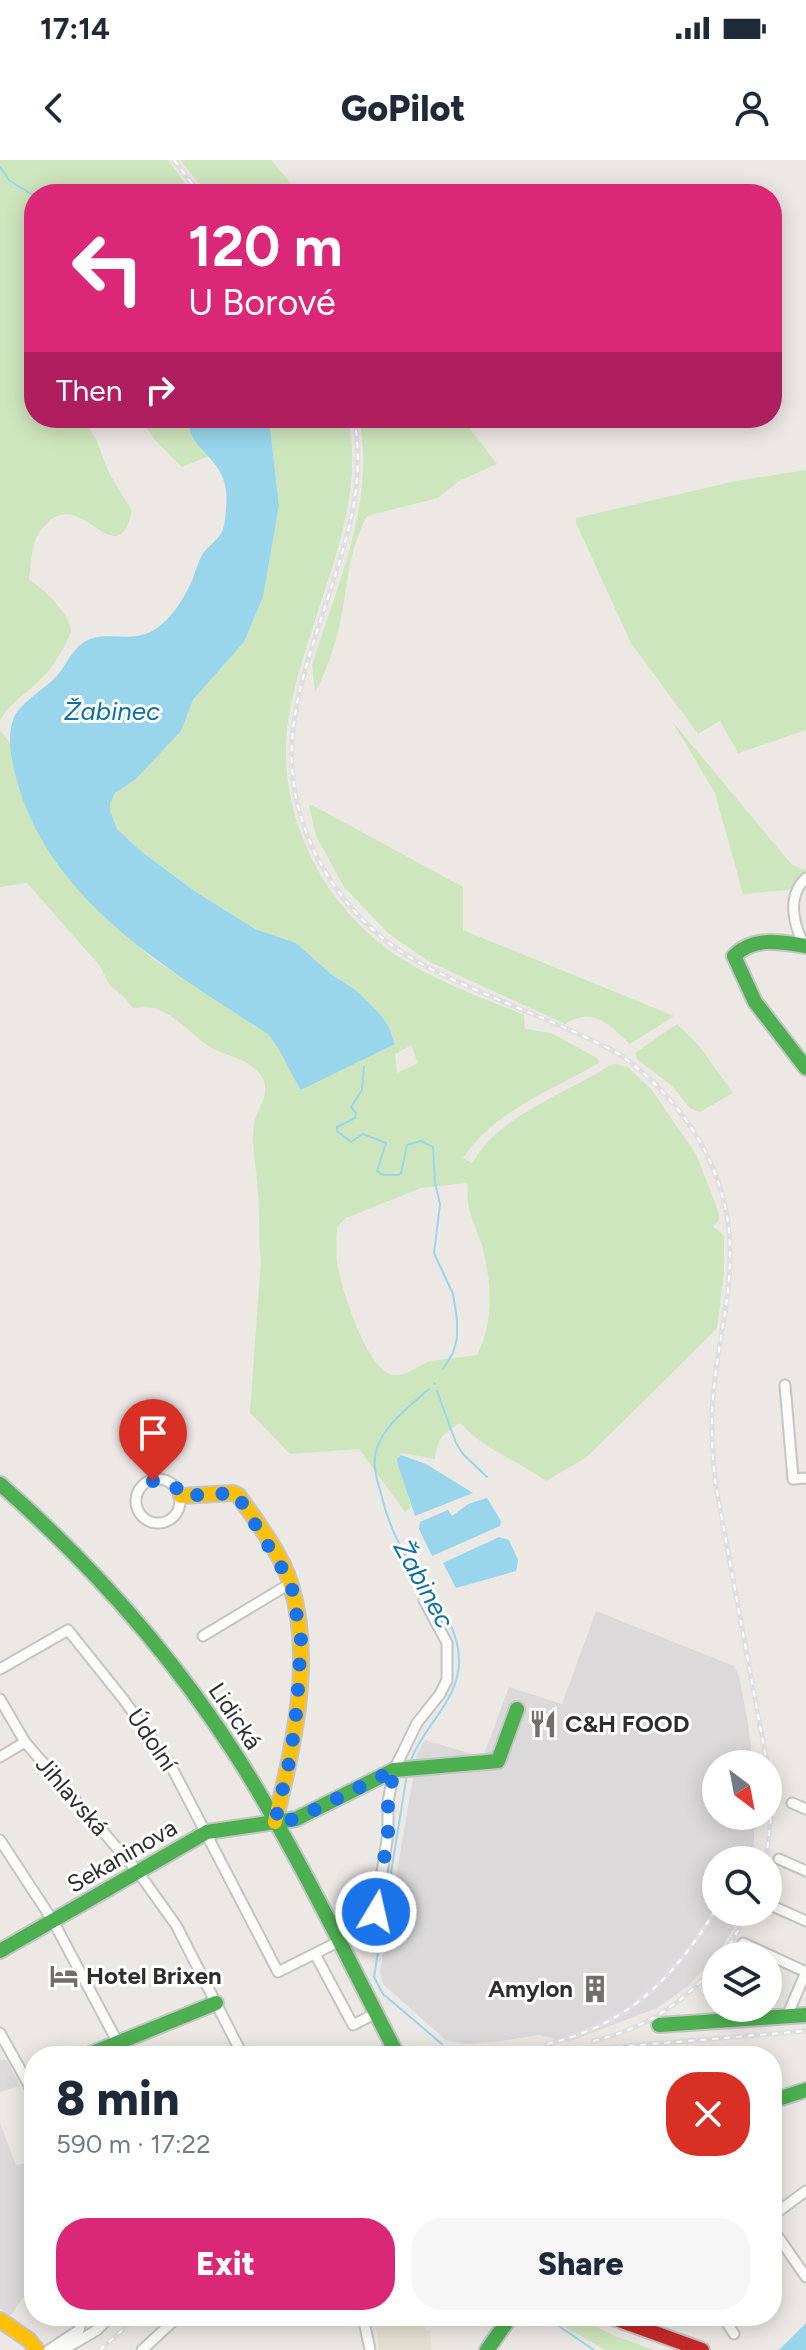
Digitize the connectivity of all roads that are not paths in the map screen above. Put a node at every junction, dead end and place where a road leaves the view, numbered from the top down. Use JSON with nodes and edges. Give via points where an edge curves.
{"nodes":[{"id":1,"x":806,"y":878,"type":"edge"},
{"id":2,"x":805,"y":946,"type":"edge"},
{"id":3,"x":806,"y":1068,"type":"edge"},
{"id":4,"x":785,"y":1385,"type":"dead end"},
{"id":5,"x":806,"y":1478,"type":"edge"},
{"id":6,"x":0,"y":1484,"type":"edge"},
{"id":7,"x":181,"y":1496,"type":"junction"},
{"id":8,"x":291,"y":1583,"type":"junction"},
{"id":9,"x":424,"y":1600,"type":"dead end"},
{"id":10,"x":203,"y":1636,"type":"dead end"},
{"id":11,"x":0,"y":1669,"type":"edge"},
{"id":12,"x":0,"y":1699,"type":"edge"},
{"id":13,"x":517,"y":1709,"type":"dead end"},
{"id":14,"x":25,"y":1742,"type":"junction"},
{"id":15,"x":0,"y":1757,"type":"edge"},
{"id":16,"x":403,"y":1769,"type":"junction"},
{"id":17,"x":792,"y":1803,"type":"dead end"},
{"id":18,"x":806,"y":1809,"type":"edge"},
{"id":19,"x":275,"y":1822,"type":"junction"},
{"id":20,"x":207,"y":1832,"type":"junction"},
{"id":21,"x":0,"y":1840,"type":"edge"},
{"id":22,"x":782,"y":1860,"type":"edge"},
{"id":23,"x":806,"y":1871,"type":"edge"},
{"id":24,"x":138,"y":1872,"type":"junction"},
{"id":25,"x":782,"y":1910,"type":"edge"},
{"id":26,"x":53,"y":1921,"type":"junction"},
{"id":27,"x":806,"y":1921,"type":"edge"},
{"id":28,"x":372,"y":1938,"type":"dead end"},
{"id":29,"x":338,"y":1942,"type":"junction"},
{"id":30,"x":0,"y":1951,"type":"edge"},
{"id":31,"x":315,"y":1954,"type":"junction"},
{"id":32,"x":782,"y":1961,"type":"edge"},
{"id":33,"x":806,"y":1972,"type":"edge"},
{"id":34,"x":216,"y":2003,"type":"junction"},
{"id":35,"x":376,"y":2013,"type":"junction"},
{"id":36,"x":806,"y":2015,"type":"edge"},
{"id":37,"x":787,"y":2016,"type":"junction"},
{"id":38,"x":659,"y":2025,"type":"dead end"},
{"id":39,"x":0,"y":2033,"type":"edge"},
{"id":40,"x":120,"y":2046,"type":"edge"},
{"id":41,"x":128,"y":2046,"type":"edge"},
{"id":42,"x":238,"y":2046,"type":"edge"},
{"id":43,"x":393,"y":2046,"type":"edge"},
{"id":44,"x":24,"y":2069,"type":"edge"},
{"id":45,"x":806,"y":2090,"type":"edge"},
{"id":46,"x":782,"y":2098,"type":"edge"},
{"id":47,"x":806,"y":2191,"type":"edge"},
{"id":48,"x":782,"y":2209,"type":"edge"},
{"id":49,"x":782,"y":2242,"type":"edge"},
{"id":50,"x":806,"y":2277,"type":"edge"},
{"id":51,"x":0,"y":2320,"type":"edge"},
{"id":52,"x":80,"y":2326,"type":"edge"},
{"id":53,"x":101,"y":2326,"type":"edge"},
{"id":54,"x":168,"y":2326,"type":"edge"},
{"id":55,"x":365,"y":2326,"type":"edge"},
{"id":56,"x":503,"y":2326,"type":"edge"},
{"id":57,"x":507,"y":2326,"type":"edge"},
{"id":58,"x":633,"y":2326,"type":"edge"},
{"id":59,"x":729,"y":2326,"type":"edge"},
{"id":60,"x":499,"y":2334,"type":"junction"},
{"id":61,"x":734,"y":2334,"type":"dead end"},
{"id":62,"x":37,"y":2350,"type":"edge"},
{"id":63,"x":49,"y":2350,"type":"edge"},
{"id":64,"x":63,"y":2350,"type":"edge"},
{"id":65,"x":142,"y":2350,"type":"edge"},
{"id":66,"x":370,"y":2350,"type":"edge"},
{"id":67,"x":487,"y":2350,"type":"edge"},
{"id":68,"x":702,"y":2350,"type":"edge"}],
"edges":[{"from":1,"to":2,"type":"street","via":[[793,898],[795,925]]},
{"from":2,"to":3,"type":"street","via":[[761,941],[741,947],[734,956],[765,1020]]},
{"from":4,"to":5,"type":"street","via":[[793,1479]]},
{"from":6,"to":19,"type":"street","name":"Lidická","via":[[100,1579],[159,1647],[235,1754]]},
{"from":7,"to":7,"type":"street","via":[[178,1513],[159,1521],[140,1514],[135,1503],[142,1485],[153,1481],[169,1483]]},
{"from":7,"to":8,"type":"street","via":[[238,1495]]},
{"from":8,"to":10,"type":"street"},
{"from":8,"to":19,"type":"street","via":[[301,1640],[297,1706]]},
{"from":9,"to":16,"type":"street","via":[[447,1643],[447,1680],[417,1723]]},
{"from":11,"to":20,"type":"street","name":"Údolní","via":[[68,1630],[171,1766]]},
{"from":12,"to":14,"type":"street","name":"Jihlavská"},
{"from":13,"to":16,"type":"street","via":[[498,1761]]},
{"from":14,"to":15,"type":"street"},
{"from":14,"to":24,"type":"street","name":"Jihlavská"},
{"from":16,"to":19,"type":"street","name":"Sekaninova","via":[[296,1819]]},
{"from":16,"to":28,"type":"street","via":[[388,1802]]},
{"from":17,"to":18,"type":"street"},
{"from":19,"to":20,"type":"street","name":"Sekaninova"},
{"from":19,"to":29,"type":"street","name":"Lidická"},
{"from":20,"to":24,"type":"street","name":"Sekaninova"},
{"from":20,"to":31,"type":"street","name":"Údolní","via":[[278,1972]]},
{"from":21,"to":26,"type":"street"},
{"from":22,"to":23,"type":"street"},
{"from":24,"to":26,"type":"street","name":"Sekaninova"},
{"from":24,"to":34,"type":"street","name":"Jihlavská","via":[[180,1931]]},
{"from":25,"to":27,"type":"street"},
{"from":26,"to":30,"type":"street","name":"Sekaninova"},
{"from":26,"to":40,"type":"street"},
{"from":29,"to":31,"type":"street"},
{"from":29,"to":35,"type":"street","name":"Lidická"},
{"from":31,"to":35,"type":"street","via":[[353,2025]]},
{"from":32,"to":33,"type":"street"},
{"from":33,"to":37,"type":"street"},
{"from":34,"to":41,"type":"street"},
{"from":34,"to":42,"type":"street","name":"Jihlavská"},
{"from":35,"to":43,"type":"street","name":"Lidická"},
{"from":36,"to":37,"type":"street"},
{"from":37,"to":38,"type":"street"},
{"from":39,"to":44,"type":"street"},
{"from":45,"to":46,"type":"street"},
{"from":47,"to":48,"type":"street"},
{"from":49,"to":50,"type":"street"},
{"from":51,"to":62,"type":"street"},
{"from":52,"to":63,"type":"street"},
{"from":53,"to":64,"type":"street"},
{"from":54,"to":65,"type":"street"},
{"from":55,"to":66,"type":"street"},
{"from":56,"to":60,"type":"street"},
{"from":57,"to":60,"type":"street"},
{"from":58,"to":68,"type":"street"},
{"from":59,"to":61,"type":"street"},
{"from":60,"to":67,"type":"street"}]}
